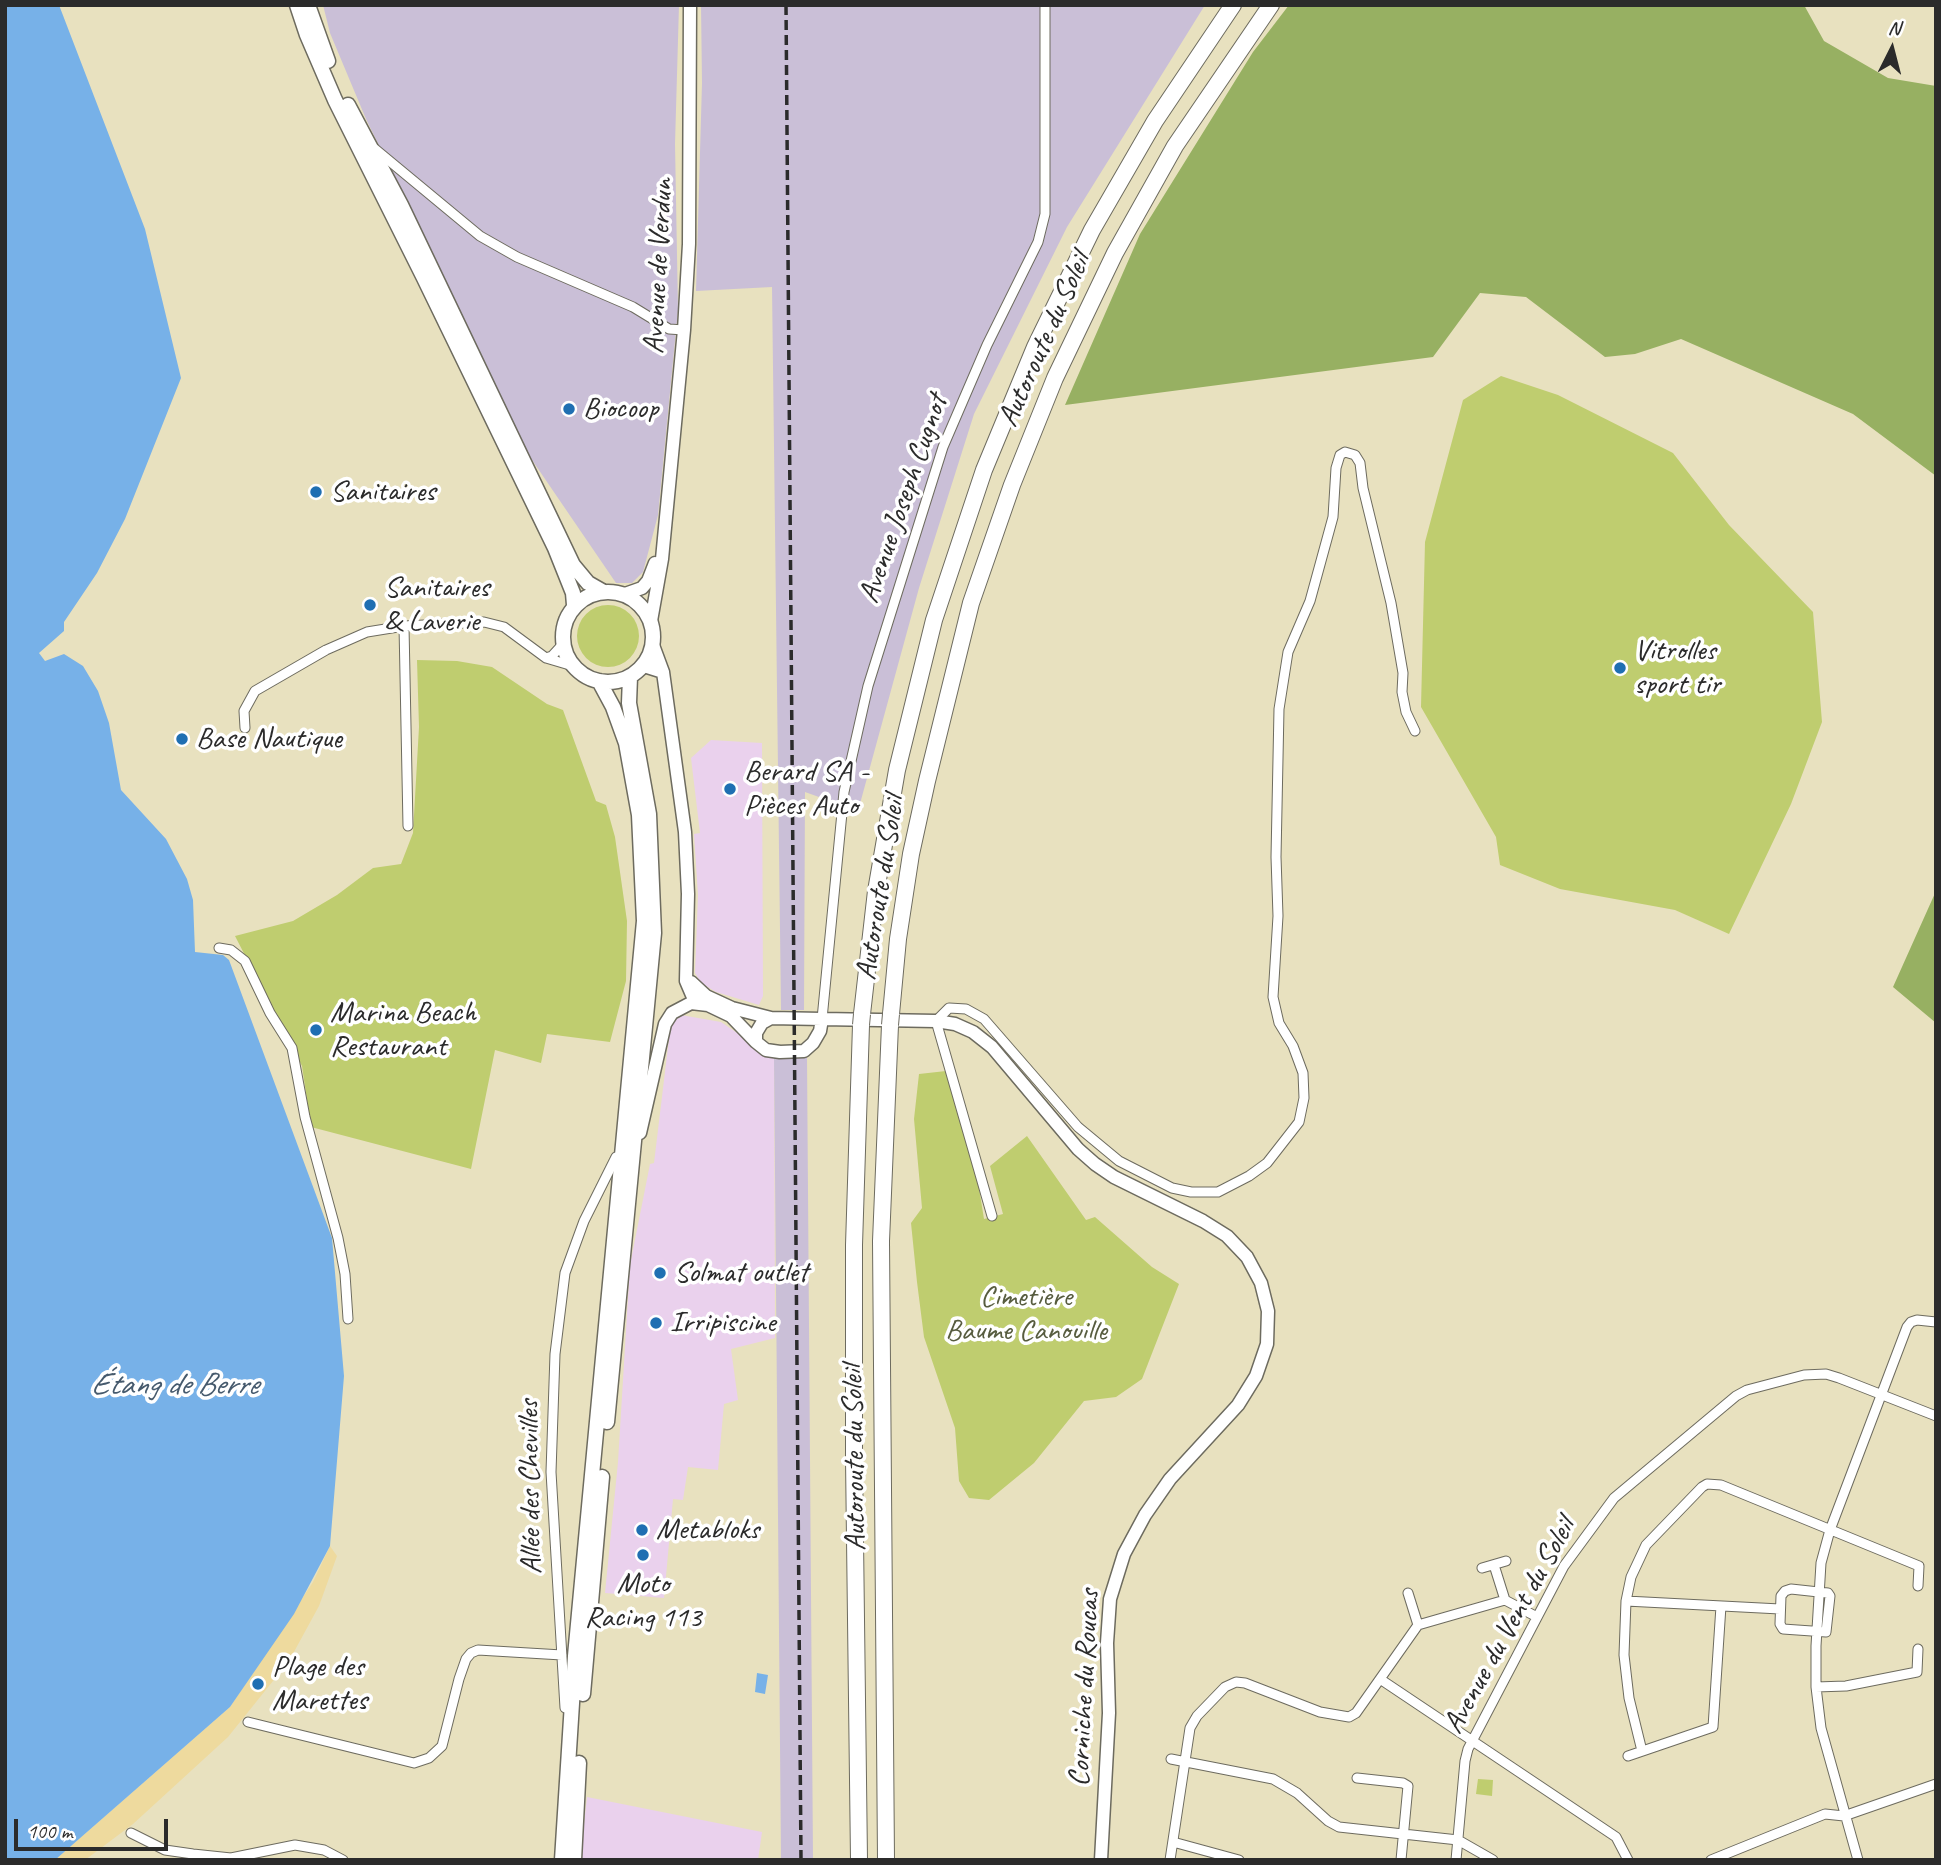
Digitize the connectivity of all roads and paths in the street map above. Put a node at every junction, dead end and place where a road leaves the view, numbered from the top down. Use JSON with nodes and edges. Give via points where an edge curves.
{"nodes":[{"id":1,"x":297,"y":5,"type":"edge"},
{"id":2,"x":308,"y":5,"type":"edge"},
{"id":3,"x":690,"y":5,"type":"edge"},
{"id":4,"x":1045,"y":5,"type":"edge"},
{"id":5,"x":1233,"y":5,"type":"edge"},
{"id":6,"x":1271,"y":5,"type":"edge"},
{"id":7,"x":366,"y":141,"type":"junction"},
{"id":8,"x":684,"y":330,"type":"junction"},
{"id":9,"x":664,"y":529,"type":"junction"},
{"id":10,"x":602,"y":591,"type":"junction"},
{"id":11,"x":625,"y":594,"type":"junction"},
{"id":12,"x":575,"y":606,"type":"junction"},
{"id":13,"x":651,"y":621,"type":"junction"},
{"id":14,"x":404,"y":626,"type":"junction"},
{"id":15,"x":563,"y":644,"type":"junction"},
{"id":16,"x":653,"y":645,"type":"junction"},
{"id":17,"x":546,"y":658,"type":"junction"},
{"id":18,"x":573,"y":666,"type":"junction"},
{"id":19,"x":643,"y":666,"type":"junction"},
{"id":20,"x":663,"y":671,"type":"junction"},
{"id":21,"x":630,"y":677,"type":"junction"},
{"id":22,"x":599,"y":681,"type":"junction"},
{"id":23,"x":245,"y":728,"type":"dead end"},
{"id":24,"x":1415,"y":731,"type":"dead end"},
{"id":25,"x":408,"y":825,"type":"dead end"},
{"id":26,"x":219,"y":948,"type":"dead end"},
{"id":27,"x":686,"y":972,"type":"junction"},
{"id":28,"x":699,"y":1002,"type":"junction"},
{"id":29,"x":771,"y":1018,"type":"junction"},
{"id":30,"x":822,"y":1019,"type":"junction"},
{"id":31,"x":936,"y":1021,"type":"junction"},
{"id":32,"x":756,"y":1042,"type":"junction"},
{"id":33,"x":624,"y":1125,"type":"junction"},
{"id":34,"x":629,"y":1178,"type":"junction"},
{"id":35,"x":992,"y":1216,"type":"dead end"},
{"id":36,"x":348,"y":1319,"type":"dead end"},
{"id":37,"x":1936,"y":1322,"type":"edge"},
{"id":38,"x":1881,"y":1395,"type":"junction"},
{"id":39,"x":1936,"y":1416,"type":"edge"},
{"id":40,"x":1830,"y":1530,"type":"junction"},
{"id":41,"x":1506,"y":1562,"type":"dead end"},
{"id":42,"x":1494,"y":1565,"type":"junction"},
{"id":43,"x":1482,"y":1568,"type":"dead end"},
{"id":44,"x":1918,"y":1586,"type":"dead end"},
{"id":45,"x":1819,"y":1591,"type":"junction"},
{"id":46,"x":1408,"y":1593,"type":"dead end"},
{"id":47,"x":1505,"y":1600,"type":"junction"},
{"id":48,"x":1626,"y":1601,"type":"junction"},
{"id":49,"x":1721,"y":1606,"type":"junction"},
{"id":50,"x":1780,"y":1609,"type":"junction"},
{"id":51,"x":1537,"y":1617,"type":"junction"},
{"id":52,"x":1418,"y":1625,"type":"junction"},
{"id":53,"x":1817,"y":1633,"type":"junction"},
{"id":54,"x":1918,"y":1649,"type":"dead end"},
{"id":55,"x":562,"y":1655,"type":"junction"},
{"id":56,"x":1380,"y":1679,"type":"junction"},
{"id":57,"x":1816,"y":1687,"type":"junction"},
{"id":58,"x":248,"y":1722,"type":"dead end"},
{"id":59,"x":1472,"y":1742,"type":"junction"},
{"id":60,"x":1642,"y":1751,"type":"junction"},
{"id":61,"x":1628,"y":1756,"type":"dead end"},
{"id":62,"x":1171,"y":1759,"type":"dead end"},
{"id":63,"x":1184,"y":1761,"type":"junction"},
{"id":64,"x":1357,"y":1778,"type":"dead end"},
{"id":65,"x":1936,"y":1784,"type":"edge"},
{"id":66,"x":1844,"y":1816,"type":"junction"},
{"id":67,"x":131,"y":1833,"type":"dead end"},
{"id":68,"x":1404,"y":1835,"type":"junction"},
{"id":69,"x":1458,"y":1840,"type":"junction"},
{"id":70,"x":1172,"y":1842,"type":"junction"},
{"id":71,"x":343,"y":1860,"type":"edge"},
{"id":72,"x":560,"y":1860,"type":"edge"},
{"id":73,"x":574,"y":1860,"type":"edge"},
{"id":74,"x":859,"y":1860,"type":"edge"},
{"id":75,"x":886,"y":1860,"type":"edge"},
{"id":76,"x":1101,"y":1860,"type":"edge"},
{"id":77,"x":1170,"y":1860,"type":"edge"},
{"id":78,"x":1239,"y":1860,"type":"edge"},
{"id":79,"x":1401,"y":1860,"type":"edge"},
{"id":80,"x":1456,"y":1860,"type":"edge"},
{"id":81,"x":1493,"y":1860,"type":"edge"},
{"id":82,"x":1628,"y":1860,"type":"edge"},
{"id":83,"x":1711,"y":1860,"type":"edge"},
{"id":84,"x":1858,"y":1860,"type":"edge"}],
"edges":[{"from":1,"to":12,"type":"main road","via":[[335,100],[555,548]]},
{"from":2,"to":7,"type":"main road"},
{"from":3,"to":8,"type":"main road","name":"Avenue de Verdun"},
{"from":4,"to":30,"type":"street","name":"Avenue Joseph Cugnot","via":[[1045,214],[1038,242],[943,447],[868,686],[844,792]]},
{"from":5,"to":74,"type":"highway","name":"Autoroute du Soleil","via":[[1155,121],[1092,230],[1035,348],[984,470],[934,620],[897,770],[876,891],[862,1019],[854,1245]]},
{"from":6,"to":75,"type":"highway","name":"Autoroute du Soleil","via":[[1175,146],[1115,253],[1055,378],[971,603],[911,854],[890,1020],[880,1241]]},
{"from":7,"to":8,"type":"street","via":[[480,236],[633,307],[669,329]]},
{"from":7,"to":10,"type":"main road","via":[[573,565],[587,583]]},
{"from":8,"to":9,"type":"main road","name":"Avenue de Verdun"},
{"from":9,"to":11,"type":"main road","via":[[648,581]]},
{"from":9,"to":13,"type":"main road"},
{"from":10,"to":11,"type":"main road"},
{"from":10,"to":12,"type":"main road","via":[[582,598]]},
{"from":11,"to":13,"type":"main road"},
{"from":12,"to":15,"type":"main road","via":[[567,617]]},
{"from":13,"to":16,"type":"main road"},
{"from":14,"to":17,"type":"street","via":[[484,622],[504,627]]},
{"from":14,"to":23,"type":"street","via":[[367,632],[274,678],[255,691],[244,711]]},
{"from":14,"to":25,"type":"street"},
{"from":15,"to":17,"type":"street"},
{"from":15,"to":18,"type":"main road"},
{"from":16,"to":19,"type":"main road"},
{"from":16,"to":20,"type":"main road"},
{"from":17,"to":18,"type":"street"},
{"from":18,"to":22,"type":"main road"},
{"from":19,"to":20,"type":"main road"},
{"from":19,"to":21,"type":"main road"},
{"from":20,"to":27,"type":"main road","via":[[685,832]]},
{"from":21,"to":22,"type":"main road"},
{"from":21,"to":34,"type":"main road","via":[[629,703],[649,814],[654,933]]},
{"from":22,"to":33,"type":"main road","via":[[626,743],[639,815],[644,921]]},
{"from":24,"to":31,"type":"street","via":[[1406,712],[1391,603],[1360,463],[1345,452],[1336,468],[1333,517],[1310,601],[1288,652],[1279,709],[1273,997],[1279,1023],[1303,1073],[1304,1098],[1299,1122],[1267,1163],[1249,1177],[1218,1192],[1172,1188],[1119,1161],[1078,1127],[984,1019],[966,1009],[948,1008]]},
{"from":26,"to":36,"type":"street","via":[[231,950],[245,961],[292,1048],[305,1117],[338,1238]]},
{"from":27,"to":28,"type":"main road","via":[[688,988]]},
{"from":27,"to":29,"type":"main road","name":"Corniche du Roucas","via":[[706,996]]},
{"from":28,"to":32,"type":"main road","via":[[731,1016]]},
{"from":28,"to":34,"type":"main road","via":[[682,1006],[665,1024]]},
{"from":29,"to":30,"type":"main road","name":"Corniche du Roucas"},
{"from":29,"to":32,"type":"main road","via":[[758,1028]]},
{"from":30,"to":31,"type":"main road","name":"Corniche du Roucas"},
{"from":30,"to":32,"type":"main road","via":[[820,1031],[804,1051],[780,1052]]},
{"from":31,"to":35,"type":"street"},
{"from":31,"to":76,"type":"main road","name":"Corniche du Roucas","via":[[955,1024],[992,1046],[1095,1164],[1227,1236],[1252,1265],[1268,1311],[1267,1344],[1256,1376],[1238,1405],[1170,1479],[1144,1516],[1124,1554],[1110,1599]]},
{"from":33,"to":55,"type":"street","name":"Allée des Chevilles","via":[[615,1164],[584,1221],[565,1273],[555,1354],[551,1472]]},
{"from":33,"to":72,"type":"main road"},
{"from":34,"to":73,"type":"main road","via":[[585,1657]]},
{"from":37,"to":38,"type":"street","via":[[1911,1322]]},
{"from":38,"to":39,"type":"street","name":"Avenue du Vent du Soleil"},
{"from":38,"to":40,"type":"street"},
{"from":38,"to":51,"type":"street","name":"Avenue du Vent du Soleil","via":[[1839,1378],[1814,1374],[1736,1396],[1608,1504],[1564,1566]]},
{"from":40,"to":44,"type":"street","via":[[1924,1564]]},
{"from":40,"to":45,"type":"street"},
{"from":40,"to":48,"type":"street","via":[[1721,1485],[1707,1484],[1646,1545],[1634,1567]]},
{"from":41,"to":42,"type":"street"},
{"from":42,"to":43,"type":"street"},
{"from":42,"to":47,"type":"street"},
{"from":45,"to":50,"type":"street","via":[[1784,1591]]},
{"from":45,"to":53,"type":"street","via":[[1829,1596],[1828,1628]]},
{"from":46,"to":52,"type":"street"},
{"from":47,"to":51,"type":"street"},
{"from":47,"to":52,"type":"street"},
{"from":48,"to":49,"type":"street"},
{"from":48,"to":60,"type":"street","via":[[1623,1655]]},
{"from":49,"to":50,"type":"street"},
{"from":49,"to":60,"type":"street","via":[[1713,1727]]},
{"from":50,"to":53,"type":"street","via":[[1783,1629]]},
{"from":51,"to":59,"type":"street","name":"Avenue du Vent du Soleil"},
{"from":52,"to":56,"type":"street"},
{"from":53,"to":57,"type":"street"},
{"from":54,"to":57,"type":"street","via":[[1917,1672]]},
{"from":55,"to":58,"type":"street","via":[[471,1653],[459,1679],[442,1746],[429,1758],[414,1763]]},
{"from":55,"to":72,"type":"street","name":"Allée des Chevilles","via":[[566,1701]]},
{"from":56,"to":59,"type":"street"},
{"from":56,"to":63,"type":"street","via":[[1349,1717],[1320,1712],[1245,1683],[1230,1683],[1193,1722]]},
{"from":57,"to":66,"type":"street","via":[[1821,1728]]},
{"from":59,"to":69,"type":"street","name":"Avenue du Vent du Soleil","via":[[1465,1761]]},
{"from":59,"to":82,"type":"street","via":[[1616,1837]]},
{"from":60,"to":61,"type":"street"},
{"from":62,"to":63,"type":"street"},
{"from":63,"to":68,"type":"street","via":[[1273,1779],[1339,1827]]},
{"from":63,"to":70,"type":"street"},
{"from":64,"to":68,"type":"street","via":[[1408,1786]]},
{"from":65,"to":66,"type":"street"},
{"from":66,"to":83,"type":"street","via":[[1825,1814]]},
{"from":66,"to":84,"type":"street"},
{"from":67,"to":71,"type":"street","via":[[165,1850],[192,1854],[231,1858],[295,1845],[324,1850]]},
{"from":68,"to":69,"type":"street"},
{"from":68,"to":79,"type":"street"},
{"from":69,"to":80,"type":"street","name":"Avenue du Vent du Soleil"},
{"from":69,"to":81,"type":"street"},
{"from":70,"to":77,"type":"street"},
{"from":70,"to":78,"type":"street"}]}
